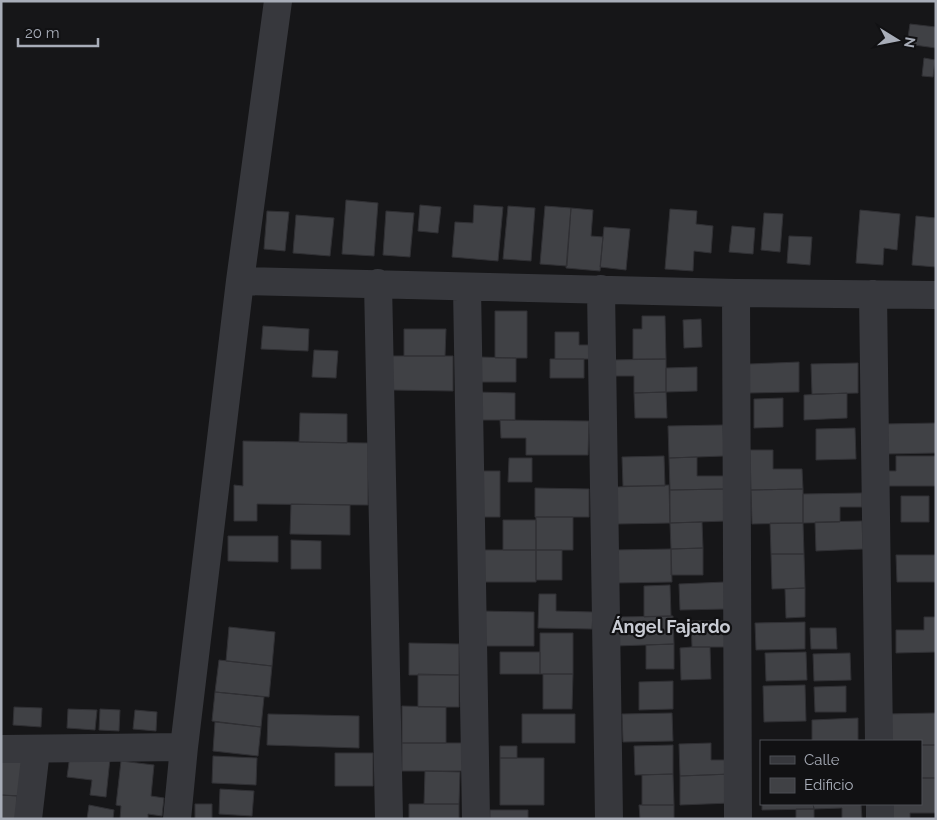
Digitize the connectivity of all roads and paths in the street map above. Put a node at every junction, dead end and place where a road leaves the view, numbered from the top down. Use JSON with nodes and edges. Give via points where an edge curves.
{"nodes":[{"id":1,"x":278,"y":1,"type":"edge"},
{"id":2,"x":240,"y":281,"type":"junction"},
{"id":3,"x":378,"y":283,"type":"junction"},
{"id":4,"x":467,"y":287,"type":"junction"},
{"id":5,"x":601,"y":289,"type":"junction"},
{"id":6,"x":736,"y":293,"type":"junction"},
{"id":7,"x":873,"y":294,"type":"junction"},
{"id":8,"x":936,"y":295,"type":"edge"},
{"id":9,"x":879,"y":740,"type":"edge"},
{"id":10,"x":184,"y":747,"type":"junction"},
{"id":11,"x":1,"y":749,"type":"edge"},
{"id":12,"x":36,"y":750,"type":"junction"},
{"id":13,"x":880,"y":805,"type":"edge"},
{"id":14,"x":28,"y":819,"type":"edge"},
{"id":15,"x":177,"y":819,"type":"edge"},
{"id":16,"x":389,"y":819,"type":"edge"},
{"id":17,"x":476,"y":819,"type":"edge"},
{"id":18,"x":609,"y":819,"type":"edge"},
{"id":19,"x":738,"y":819,"type":"edge"},
{"id":20,"x":880,"y":819,"type":"edge"}],
"edges":[{"from":1,"to":2,"type":"street"},
{"from":2,"to":3,"type":"street"},
{"from":2,"to":10,"type":"street"},
{"from":3,"to":4,"type":"street"},
{"from":3,"to":16,"type":"street"},
{"from":4,"to":5,"type":"street"},
{"from":4,"to":17,"type":"street"},
{"from":5,"to":6,"type":"street"},
{"from":5,"to":18,"type":"street"},
{"from":6,"to":7,"type":"street"},
{"from":6,"to":19,"type":"street"},
{"from":7,"to":8,"type":"street"},
{"from":7,"to":9,"type":"street"},
{"from":10,"to":12,"type":"street"},
{"from":10,"to":15,"type":"street"},
{"from":11,"to":12,"type":"street"},
{"from":12,"to":14,"type":"street"},
{"from":13,"to":20,"type":"street"}]}
